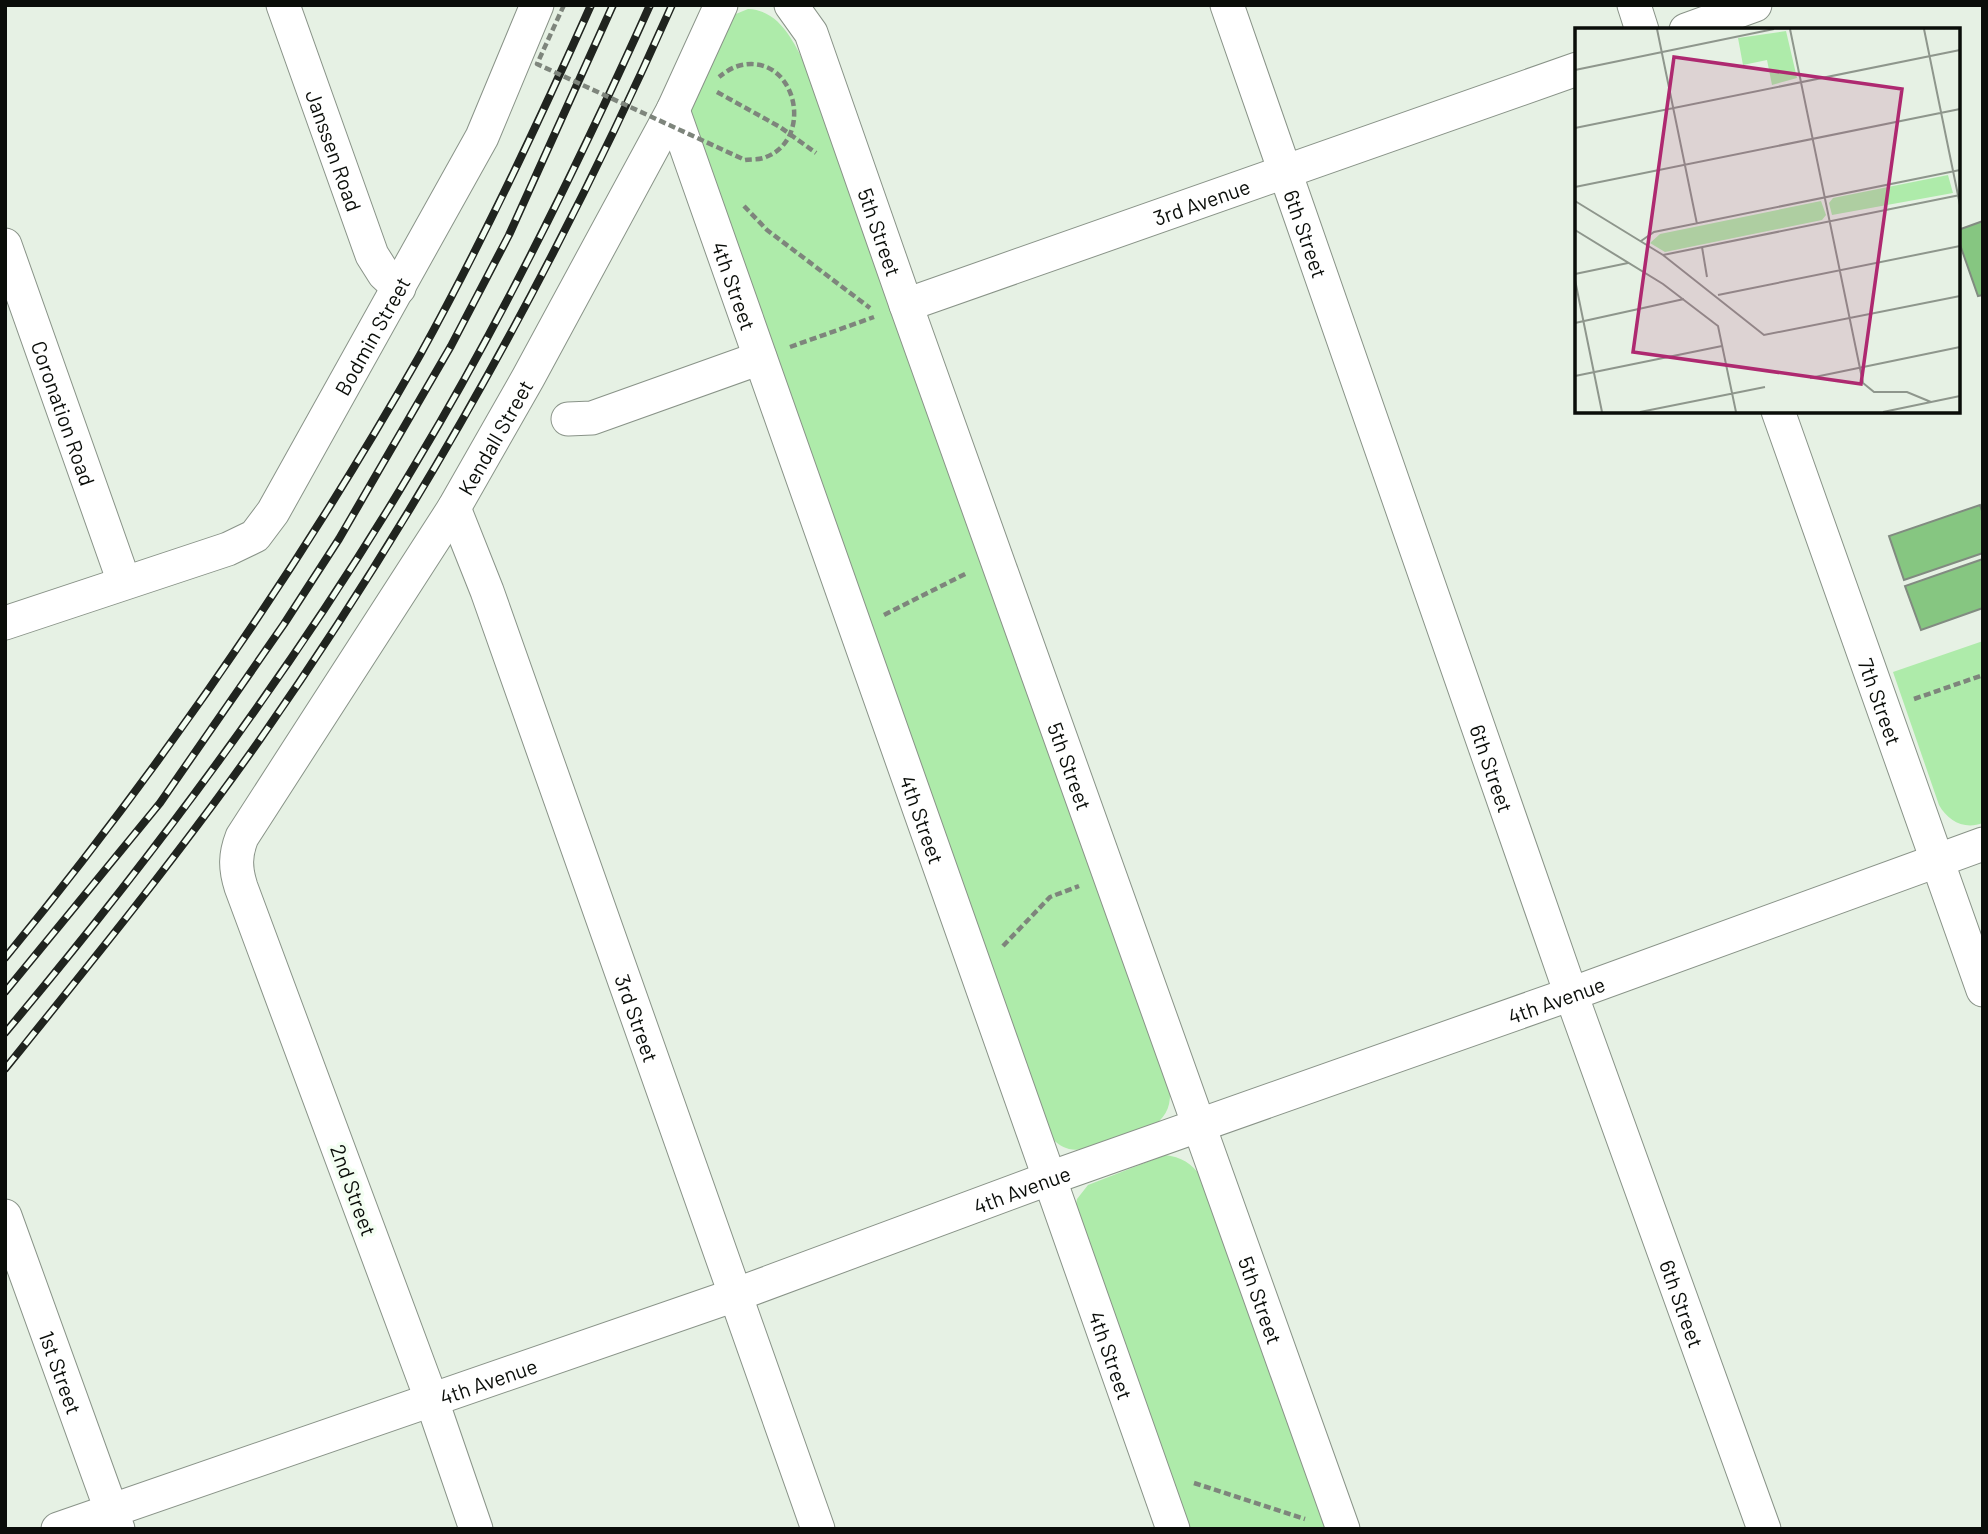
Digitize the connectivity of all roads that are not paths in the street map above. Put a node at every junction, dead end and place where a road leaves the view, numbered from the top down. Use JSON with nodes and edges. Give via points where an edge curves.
{"nodes":[{"id":1,"x":283,"y":5,"type":"edge"},
{"id":2,"x":537,"y":5,"type":"edge"},
{"id":3,"x":720,"y":5,"type":"edge"},
{"id":4,"x":791,"y":5,"type":"edge"},
{"id":5,"x":1227,"y":5,"type":"edge"},
{"id":6,"x":1634,"y":5,"type":"edge"},
{"id":7,"x":1755,"y":5,"type":"edge"},
{"id":8,"x":1641,"y":28,"type":"edge"},
{"id":9,"x":1692,"y":28,"type":"edge"},
{"id":10,"x":1575,"y":70,"type":"edge"},
{"id":11,"x":673,"y":110,"type":"junction"},
{"id":12,"x":1286,"y":172,"type":"junction"},
{"id":13,"x":5,"y":245,"type":"edge"},
{"id":14,"x":399,"y":288,"type":"junction"},
{"id":15,"x":906,"y":305,"type":"junction"},
{"id":16,"x":760,"y":358,"type":"junction"},
{"id":17,"x":1778,"y":413,"type":"edge"},
{"id":18,"x":568,"y":419,"type":"dead end"},
{"id":19,"x":454,"y":508,"type":"junction"},
{"id":20,"x":124,"y":582,"type":"junction"},
{"id":21,"x":5,"y":623,"type":"edge"},
{"id":22,"x":1983,"y":844,"type":"edge"},
{"id":23,"x":236,"y":852,"type":"joint"},
{"id":24,"x":1937,"y":860,"type":"junction"},
{"id":25,"x":1983,"y":990,"type":"edge"},
{"id":26,"x":1571,"y":994,"type":"junction"},
{"id":27,"x":1200,"y":1125,"type":"junction"},
{"id":28,"x":1050,"y":1178,"type":"junction"},
{"id":29,"x":5,"y":1216,"type":"edge"},
{"id":30,"x":735,"y":1295,"type":"junction"},
{"id":31,"x":432,"y":1401,"type":"junction"},
{"id":32,"x":1339,"y":1518,"type":"edge"},
{"id":33,"x":115,"y":1519,"type":"edge"},
{"id":34,"x":58,"y":1529,"type":"edge"},
{"id":35,"x":476,"y":1529,"type":"edge"},
{"id":36,"x":818,"y":1529,"type":"edge"},
{"id":37,"x":1173,"y":1529,"type":"edge"},
{"id":38,"x":1764,"y":1529,"type":"edge"}],
"edges":[{"from":1,"to":14,"type":"street","name":"Janssen Road","via":[[372,255]]},
{"from":2,"to":14,"type":"street","name":"Bodmin Street","via":[[482,137]]},
{"from":3,"to":11,"type":"street","name":"Kendall Street"},
{"from":4,"to":15,"type":"street","name":"5th Street","via":[[811,33]]},
{"from":5,"to":12,"type":"street","name":"6th Street"},
{"from":6,"to":8,"type":"street"},
{"from":7,"to":9,"type":"street"},
{"from":10,"to":12,"type":"street","name":"3rd Avenue"},
{"from":11,"to":16,"type":"street","name":"4th Street"},
{"from":11,"to":19,"type":"street","name":"Kendall Street"},
{"from":12,"to":15,"type":"street","name":"3rd Avenue"},
{"from":12,"to":26,"type":"street","name":"6th Street"},
{"from":13,"to":20,"type":"street","name":"Coronation Road"},
{"from":14,"to":20,"type":"street","name":"Bodmin Street","via":[[273,512],[255,536]]},
{"from":15,"to":27,"type":"street","name":"5th Street"},
{"from":16,"to":18,"type":"street","via":[[592,418]]},
{"from":16,"to":28,"type":"street","name":"4th Street"},
{"from":17,"to":24,"type":"street","name":"7th Street"},
{"from":19,"to":23,"type":"street","name":"Kendall Street"},
{"from":19,"to":30,"type":"street","name":"3rd Street","via":[[492,604]]},
{"from":20,"to":21,"type":"street"},
{"from":22,"to":24,"type":"street","name":"4th Avenue"},
{"from":23,"to":31,"type":"street","name":"2nd Street","via":[[241,887]]},
{"from":24,"to":25,"type":"street","name":"7th Street"},
{"from":24,"to":26,"type":"street","name":"4th Avenue"},
{"from":26,"to":27,"type":"street","name":"4th Avenue"},
{"from":26,"to":38,"type":"street","name":"6th Street"},
{"from":27,"to":28,"type":"street","name":"4th Avenue"},
{"from":27,"to":32,"type":"street","name":"5th Street"},
{"from":28,"to":30,"type":"street","name":"4th Avenue"},
{"from":28,"to":37,"type":"street","name":"4th Street"},
{"from":29,"to":33,"type":"street","name":"1st Street"},
{"from":30,"to":31,"type":"street","name":"4th Avenue"},
{"from":30,"to":36,"type":"street","name":"3rd Street"},
{"from":31,"to":33,"type":"street","name":"4th Avenue"},
{"from":31,"to":35,"type":"street","name":"2nd Street"},
{"from":33,"to":34,"type":"street","name":"4th Avenue"}]}
